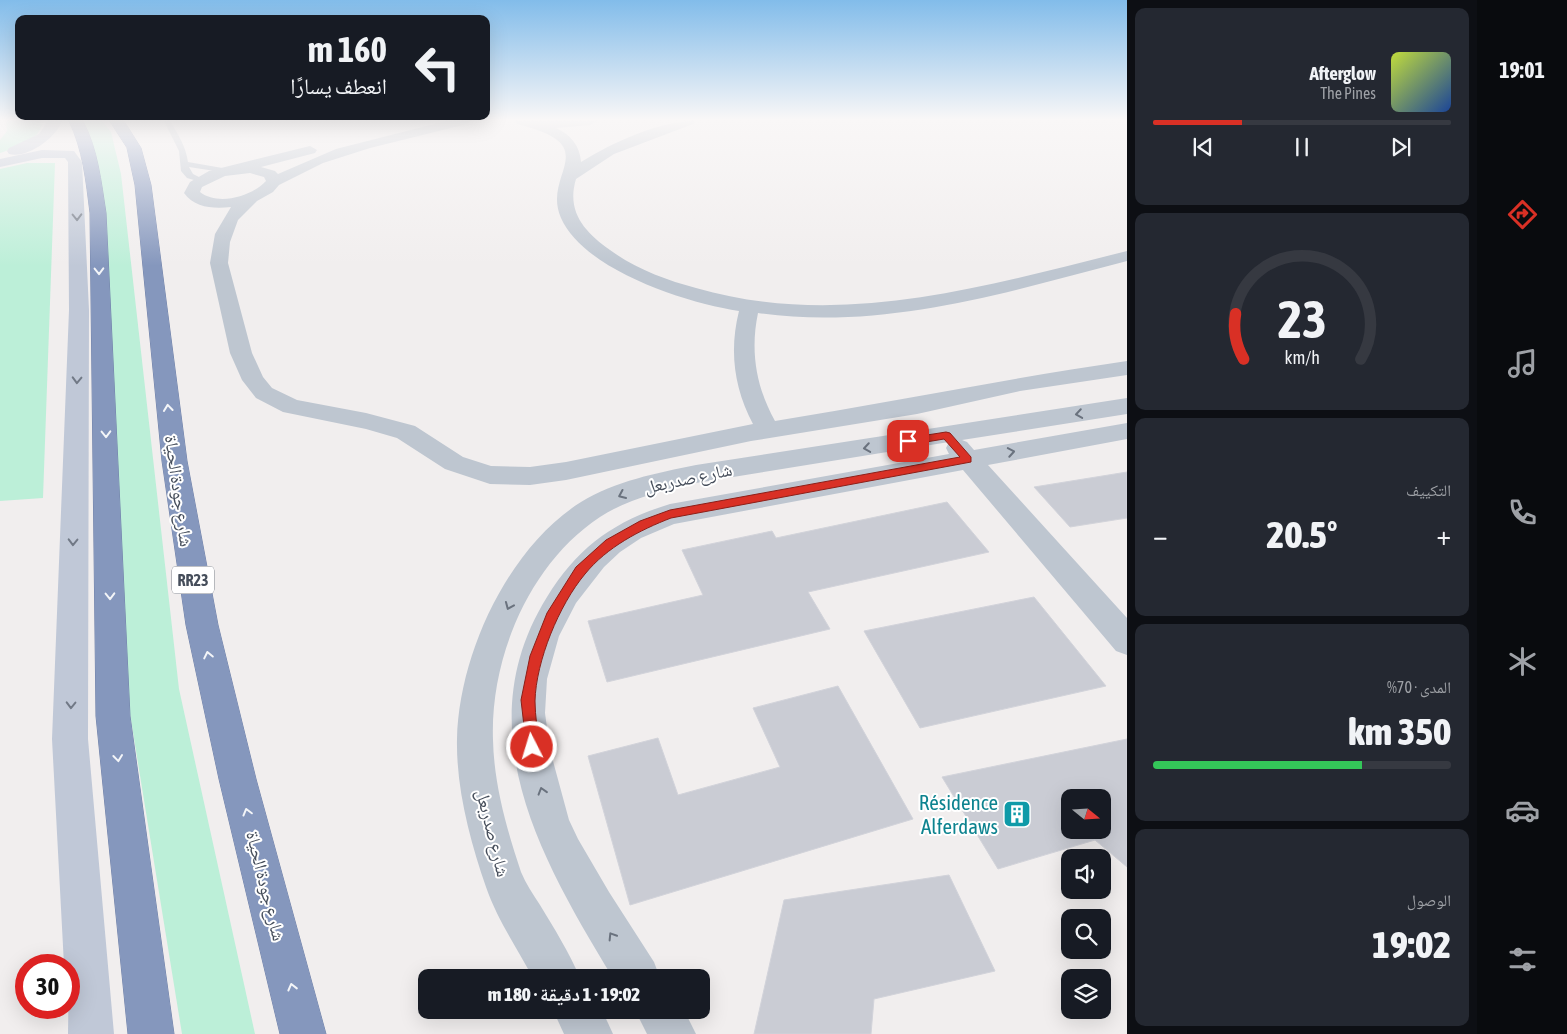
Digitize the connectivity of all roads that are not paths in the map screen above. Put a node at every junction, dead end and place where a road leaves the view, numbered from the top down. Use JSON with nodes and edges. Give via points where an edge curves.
{"nodes":[{"id":1,"x":76,"y":169,"type":"edge"},
{"id":2,"x":92,"y":169,"type":"edge"},
{"id":3,"x":139,"y":169,"type":"edge"},
{"id":4,"x":187,"y":169,"type":"edge"},
{"id":5,"x":218,"y":169,"type":"edge"},
{"id":6,"x":275,"y":169,"type":"edge"},
{"id":7,"x":288,"y":169,"type":"edge"},
{"id":8,"x":572,"y":169,"type":"edge"},
{"id":9,"x":580,"y":169,"type":"edge"},
{"id":10,"x":230,"y":170,"type":"junction"},
{"id":11,"x":270,"y":171,"type":"junction"},
{"id":12,"x":570,"y":176,"type":"junction"},
{"id":13,"x":201,"y":180,"type":"junction"},
{"id":14,"x":221,"y":211,"type":"junction"},
{"id":15,"x":1127,"y":256,"type":"edge"},
{"id":16,"x":750,"y":306,"type":"junction"},
{"id":17,"x":1127,"y":368,"type":"edge"},
{"id":18,"x":1127,"y":406,"type":"edge"},
{"id":19,"x":768,"y":430,"type":"junction"},
{"id":20,"x":1127,"y":431,"type":"edge"},
{"id":21,"x":946,"y":436,"type":"junction"},
{"id":22,"x":968,"y":460,"type":"junction"},
{"id":23,"x":1127,"y":641,"type":"edge"},
{"id":24,"x":553,"y":969,"type":"edge"},
{"id":25,"x":632,"y":969,"type":"edge"},
{"id":26,"x":581,"y":1019,"type":"edge"},
{"id":27,"x":664,"y":1019,"type":"edge"},
{"id":28,"x":91,"y":1034,"type":"edge"},
{"id":29,"x":151,"y":1034,"type":"edge"},
{"id":30,"x":303,"y":1034,"type":"edge"},
{"id":31,"x":590,"y":1034,"type":"edge"},
{"id":32,"x":673,"y":1034,"type":"edge"}],
"edges":[{"from":1,"to":28,"type":"street","one_way":true,"via":[[79,310],[70,739]]},
{"from":2,"to":29,"type":"highway","one_way":true,"via":[[98,213],[113,716]]},
{"from":30,"to":3,"type":"highway","name":"شارع جودة الحياة","number":"RR23","one_way":true,"via":[[220,708],[188,552]]},
{"from":4,"to":13,"type":"lane","via":[[187,174]]},
{"from":5,"to":10,"type":"lane"},
{"from":6,"to":11,"type":"street"},
{"from":7,"to":11,"type":"street"},
{"from":8,"to":12,"type":"street"},
{"from":9,"to":12,"type":"street"},
{"from":10,"to":11,"type":"street"},
{"from":10,"to":13,"type":"street"},
{"from":11,"to":14,"type":"street","via":[[271,188]]},
{"from":12,"to":16,"type":"street","via":[[565,190],[565,208],[575,228],[612,260],[650,279],[693,294]]},
{"from":13,"to":14,"type":"street","via":[[192,194]]},
{"from":14,"to":19,"type":"street","via":[[220,273],[241,353],[264,393],[291,406],[388,426],[406,432],[469,470],[511,477],[566,471]]},
{"from":15,"to":16,"type":"street","via":[[918,306],[819,312]]},
{"from":16,"to":19,"type":"street","via":[[743,337],[745,370],[753,402]]},
{"from":17,"to":19,"type":"street","via":[[1028,382],[917,406]]},
{"from":18,"to":21,"type":"street","name":"شارع صدربعل","one_way":true},
{"from":22,"to":20,"type":"street","name":"شارع صدربعل","one_way":true},
{"from":21,"to":22,"type":"street"},
{"from":21,"to":24,"type":"street","name":"شارع صدربعل","one_way":true,"via":[[653,483],[581,516],[546,546],[517,588],[497,634],[481,686],[475,738],[483,802],[507,890]]},
{"from":22,"to":23,"type":"street"},
{"from":25,"to":22,"type":"street","name":"شارع صدربعل","one_way":true,"via":[[554,833],[533,763],[528,700],[536,656],[552,617],[581,570],[611,543],[670,514]]},
{"from":26,"to":31,"type":"street"},
{"from":27,"to":32,"type":"street"}]}
